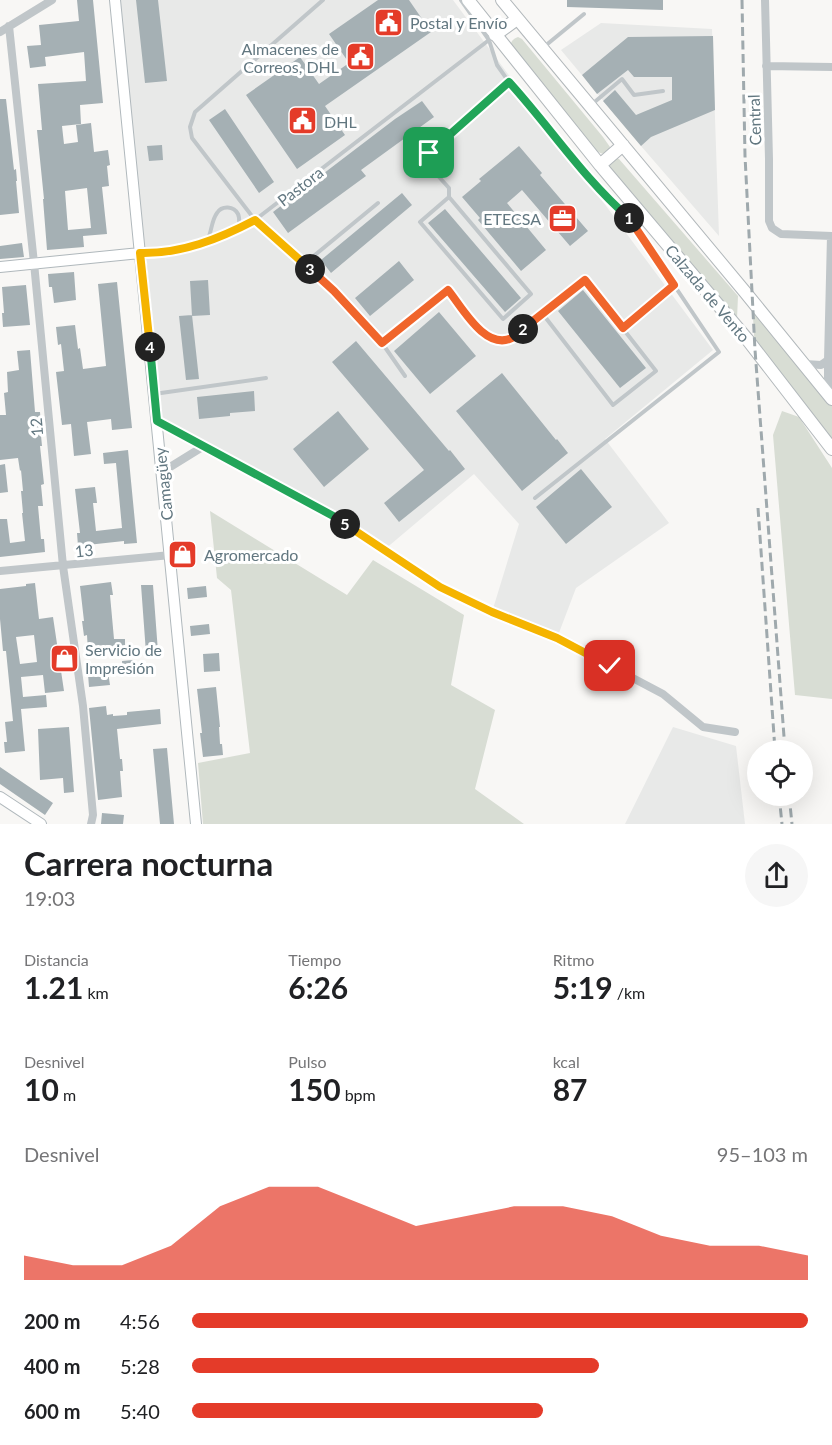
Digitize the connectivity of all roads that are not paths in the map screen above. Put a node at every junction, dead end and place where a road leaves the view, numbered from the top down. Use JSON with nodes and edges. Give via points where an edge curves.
{"nodes":[{"id":1,"x":52,"y":0,"type":"edge"},
{"id":2,"x":115,"y":0,"type":"edge"},
{"id":3,"x":323,"y":0,"type":"edge"},
{"id":4,"x":461,"y":0,"type":"edge"},
{"id":5,"x":468,"y":0,"type":"edge"},
{"id":6,"x":502,"y":0,"type":"edge"},
{"id":7,"x":765,"y":0,"type":"edge"},
{"id":8,"x":584,"y":14,"type":"dead end"},
{"id":9,"x":518,"y":19,"type":"junction"},
{"id":10,"x":9,"y":26,"type":"junction"},
{"id":11,"x":0,"y":32,"type":"edge"},
{"id":12,"x":492,"y":37,"type":"junction"},
{"id":13,"x":542,"y":48,"type":"junction"},
{"id":14,"x":766,"y":66,"type":"junction"},
{"id":15,"x":832,"y":67,"type":"edge"},
{"id":16,"x":509,"y":82,"type":"junction"},
{"id":17,"x":663,"y":91,"type":"dead end"},
{"id":18,"x":590,"y":105,"type":"junction"},
{"id":19,"x":623,"y":145,"type":"junction"},
{"id":20,"x":600,"y":165,"type":"junction"},
{"id":21,"x":449,"y":197,"type":"junction"},
{"id":22,"x":378,"y":203,"type":"dead end"},
{"id":23,"x":255,"y":220,"type":"junction"},
{"id":24,"x":238,"y":229,"type":"junction"},
{"id":25,"x":832,"y":236,"type":"edge"},
{"id":26,"x":205,"y":242,"type":"junction"},
{"id":27,"x":140,"y":253,"type":"junction"},
{"id":28,"x":34,"y":263,"type":"junction"},
{"id":29,"x":304,"y":264,"type":"junction"},
{"id":30,"x":0,"y":267,"type":"edge"},
{"id":31,"x":674,"y":285,"type":"junction"},
{"id":32,"x":542,"y":313,"type":"junction"},
{"id":33,"x":623,"y":328,"type":"junction"},
{"id":34,"x":382,"y":343,"type":"junction"},
{"id":35,"x":828,"y":360,"type":"junction"},
{"id":36,"x":803,"y":364,"type":"junction"},
{"id":37,"x":405,"y":376,"type":"dead end"},
{"id":38,"x":266,"y":378,"type":"dead end"},
{"id":39,"x":154,"y":394,"type":"junction"},
{"id":40,"x":831,"y":397,"type":"edge"},
{"id":41,"x":157,"y":421,"type":"junction"},
{"id":42,"x":204,"y":446,"type":"junction"},
{"id":43,"x":832,"y":449,"type":"edge"},
{"id":44,"x":162,"y":472,"type":"junction"},
{"id":45,"x":535,"y":498,"type":"dead end"},
{"id":46,"x":171,"y":555,"type":"junction"},
{"id":47,"x":63,"y":566,"type":"junction"},
{"id":48,"x":0,"y":571,"type":"edge"},
{"id":49,"x":735,"y":732,"type":"dead end"},
{"id":50,"x":1,"y":800,"type":"edge"},
{"id":51,"x":41,"y":824,"type":"edge"},
{"id":52,"x":91,"y":824,"type":"edge"},
{"id":53,"x":196,"y":824,"type":"edge"}],
"edges":[{"from":1,"to":10,"type":"street"},
{"from":2,"to":27,"type":"main road","name":"Camagüey"},
{"from":3,"to":23,"type":"lane","via":[[195,112],[190,127],[192,138]]},
{"from":4,"to":12,"type":"lane"},
{"from":5,"to":12,"type":"main road","name":"Calzada de Vento"},
{"from":6,"to":9,"type":"main road","name":"Calzada de Vento"},
{"from":7,"to":14,"type":"street","name":"Central"},
{"from":8,"to":13,"type":"lane"},
{"from":9,"to":12,"type":"main road"},
{"from":9,"to":13,"type":"main road","name":"Calzada de Vento"},
{"from":10,"to":11,"type":"street"},
{"from":10,"to":28,"type":"street","name":"12"},
{"from":12,"to":16,"type":"lane","via":[[497,65]]},
{"from":12,"to":20,"type":"main road","name":"Calzada de Vento"},
{"from":12,"to":23,"type":"lane","name":"Pastora"},
{"from":13,"to":18,"type":"main road","name":"Calzada de Vento"},
{"from":14,"to":15,"type":"street"},
{"from":14,"to":25,"type":"street","name":"Central","via":[[768,221],[781,234]]},
{"from":16,"to":21,"type":"lane","via":[[429,153],[430,166],[449,188]]},
{"from":16,"to":31,"type":"lane","via":[[584,174],[631,221]]},
{"from":17,"to":18,"type":"lane","via":[[634,95],[622,79]]},
{"from":18,"to":19,"type":"main road","name":"Calzada de Vento"},
{"from":19,"to":20,"type":"main road"},
{"from":19,"to":36,"type":"main road","name":"Calzada de Vento"},
{"from":20,"to":43,"type":"main road","name":"Calzada de Vento","via":[[747,339]]},
{"from":21,"to":21,"type":"lane","via":[[531,294],[503,319],[420,222]]},
{"from":22,"to":29,"type":"lane"},
{"from":23,"to":24,"type":"lane","name":"Pastora"},
{"from":23,"to":29,"type":"lane"},
{"from":24,"to":26,"type":"lane","name":"Pastora"},
{"from":24,"to":26,"type":"lane","via":[[236,211],[223,208],[218,210]]},
{"from":25,"to":35,"type":"street"},
{"from":26,"to":27,"type":"lane","name":"Pastora","via":[[166,252]]},
{"from":27,"to":28,"type":"main road","name":"Pastora"},
{"from":27,"to":39,"type":"main road","name":"Camagüey"},
{"from":28,"to":30,"type":"main road","name":"Pastora"},
{"from":28,"to":47,"type":"street","name":"12"},
{"from":29,"to":34,"type":"lane"},
{"from":31,"to":33,"type":"lane"},
{"from":31,"to":45,"type":"lane","via":[[719,352]]},
{"from":32,"to":33,"type":"lane","via":[[585,280]]},
{"from":32,"to":33,"type":"lane","via":[[613,405],[656,371]]},
{"from":32,"to":34,"type":"lane","via":[[511,338],[490,338],[448,290]]},
{"from":34,"to":37,"type":"lane"},
{"from":35,"to":36,"type":"street","via":[[821,366]]},
{"from":35,"to":40,"type":"street","via":[[827,387]]},
{"from":36,"to":40,"type":"main road","name":"Calzada de Vento"},
{"from":38,"to":39,"type":"lane"},
{"from":39,"to":41,"type":"main road","name":"Camagüey"},
{"from":41,"to":42,"type":"street"},
{"from":41,"to":44,"type":"main road","name":"Camagüey"},
{"from":42,"to":44,"type":"street"},
{"from":42,"to":49,"type":"street","via":[[335,517],[440,587],[557,638],[663,694],[703,728]]},
{"from":44,"to":46,"type":"main road","name":"Camagüey"},
{"from":46,"to":47,"type":"street","name":"13"},
{"from":46,"to":53,"type":"main road","name":"Camagüey"},
{"from":47,"to":48,"type":"street","name":"13"},
{"from":47,"to":52,"type":"street","name":"12","via":[[82,706]]},
{"from":50,"to":51,"type":"main road"}]}
